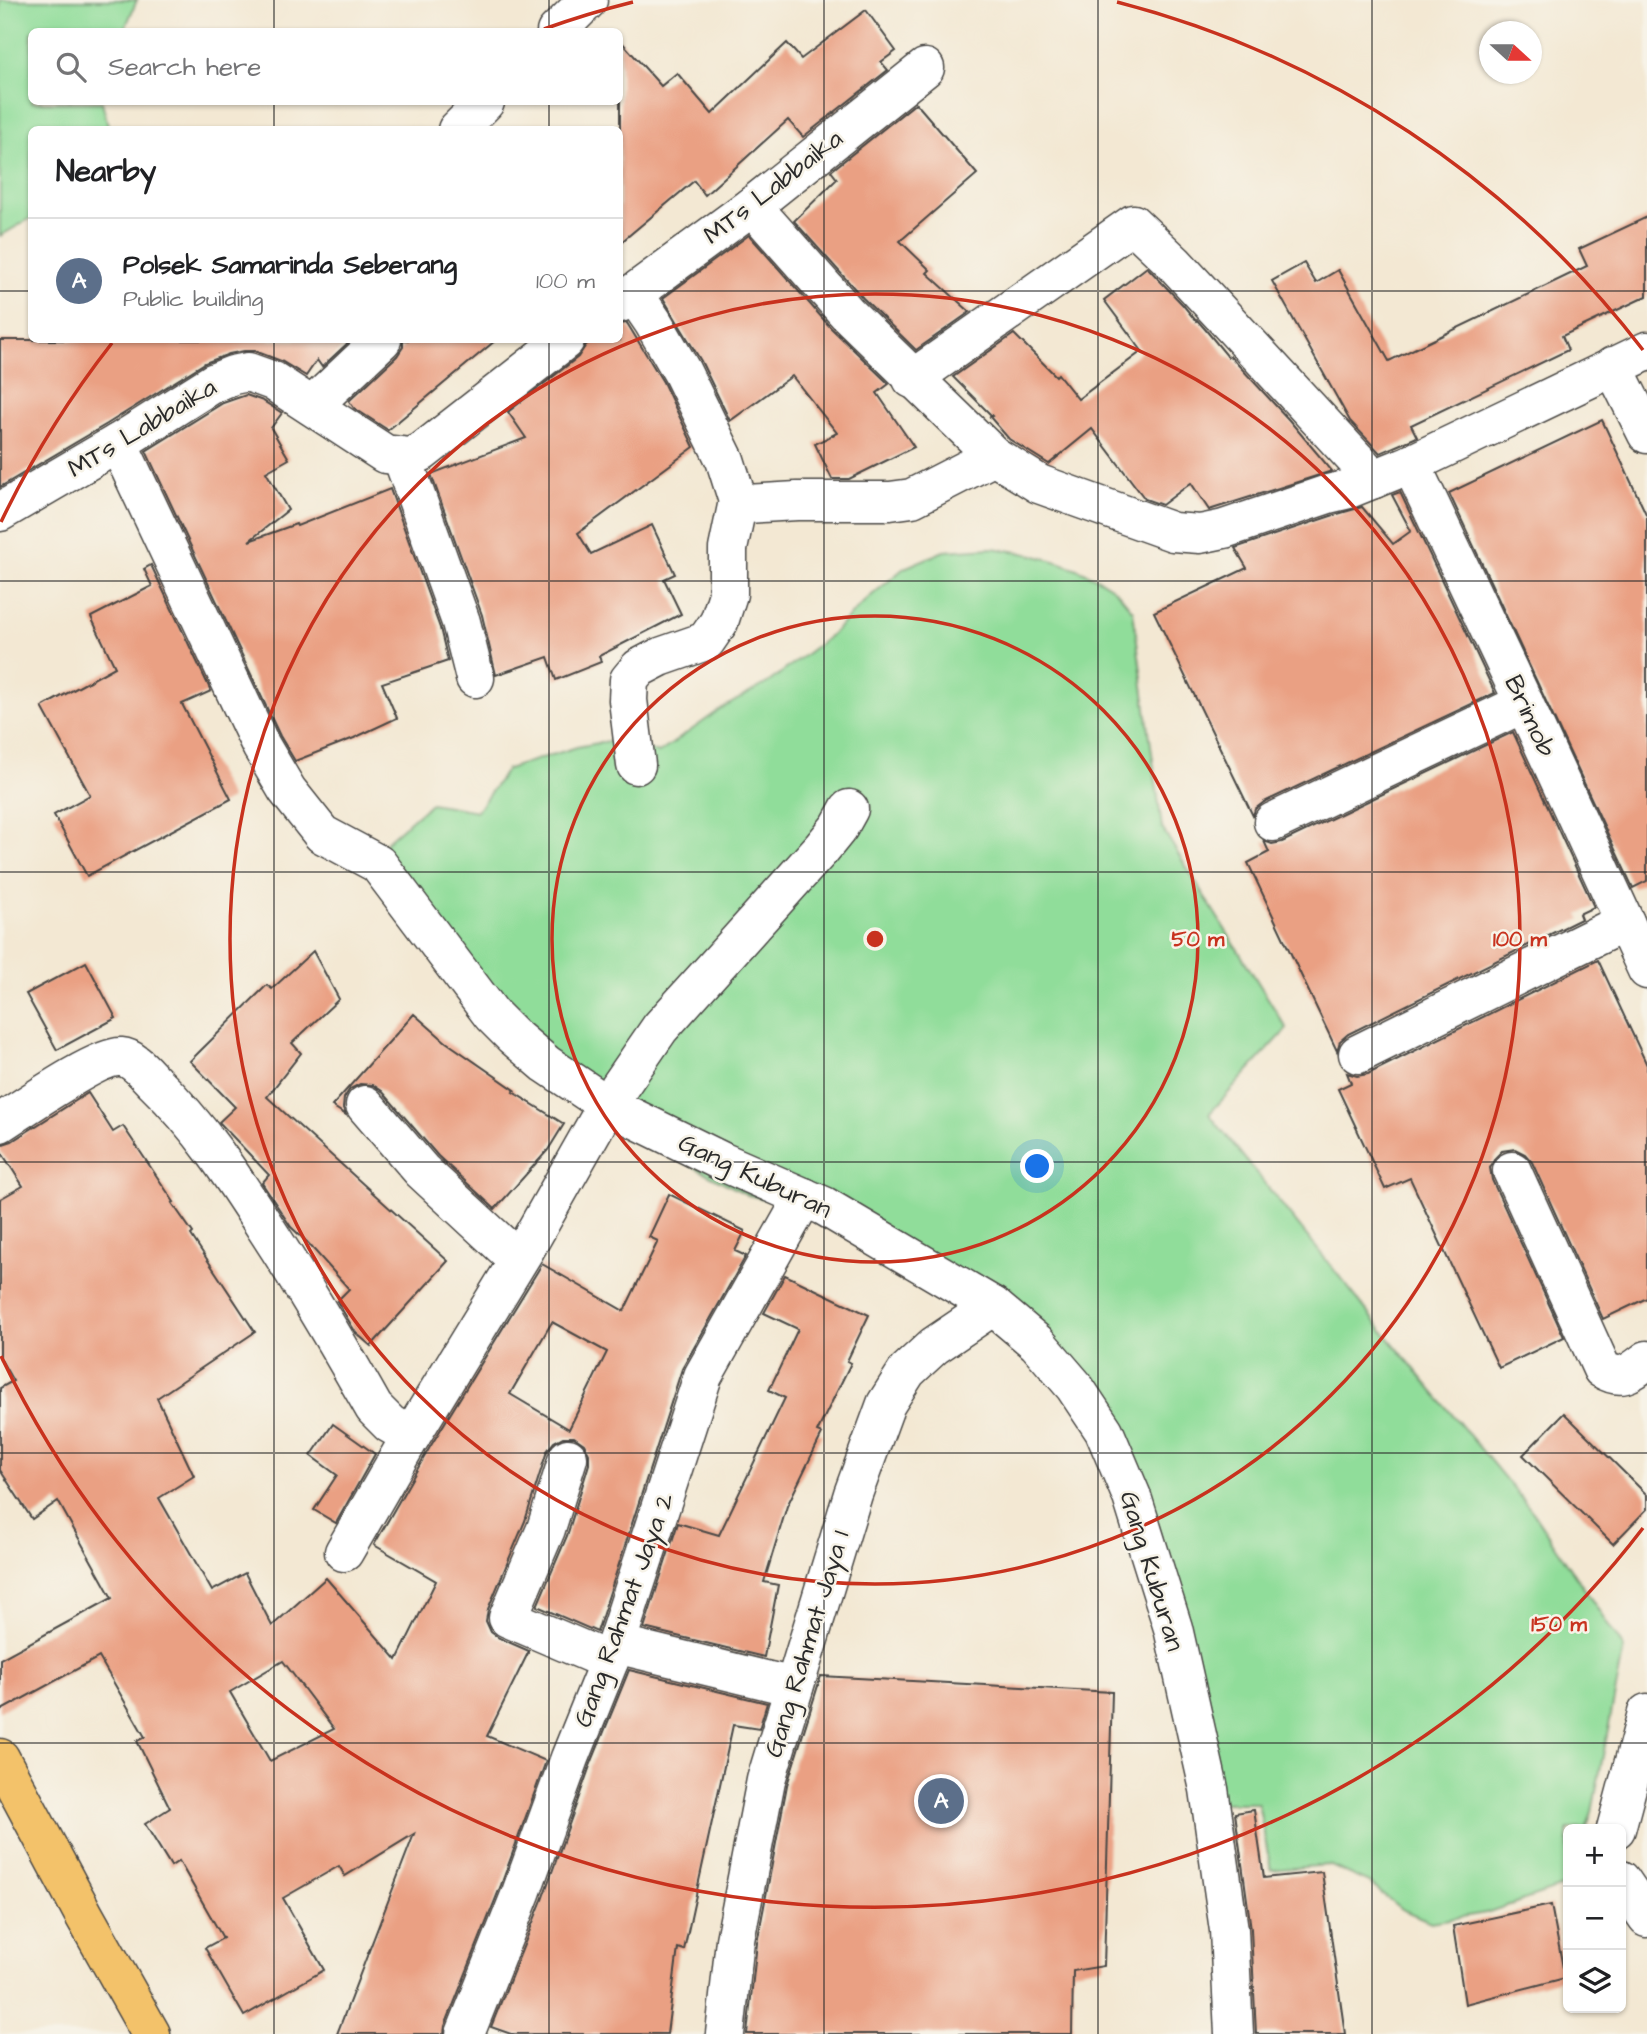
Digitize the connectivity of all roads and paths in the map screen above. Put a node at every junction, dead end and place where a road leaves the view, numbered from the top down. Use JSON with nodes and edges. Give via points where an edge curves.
{"nodes":[{"id":1,"x":588,"y":0,"type":"edge"},
{"id":2,"x":560,"y":28,"type":"edge"},
{"id":3,"x":925,"y":68,"type":"dead end"},
{"id":4,"x":482,"y":105,"type":"edge"},
{"id":5,"x":461,"y":126,"type":"edge"},
{"id":6,"x":752,"y":206,"type":"junction"},
{"id":7,"x":627,"y":298,"type":"edge"},
{"id":8,"x":379,"y":343,"type":"edge"},
{"id":9,"x":561,"y":343,"type":"edge"},
{"id":10,"x":1630,"y":358,"type":"edge"},
{"id":11,"x":912,"y":379,"type":"junction"},
{"id":12,"x":312,"y":406,"type":"junction"},
{"id":13,"x":1647,"y":434,"type":"edge"},
{"id":14,"x":118,"y":443,"type":"junction"},
{"id":15,"x":994,"y":456,"type":"junction"},
{"id":16,"x":402,"y":457,"type":"junction"},
{"id":17,"x":1411,"y":464,"type":"junction"},
{"id":18,"x":1374,"y":479,"type":"junction"},
{"id":19,"x":738,"y":501,"type":"junction"},
{"id":20,"x":0,"y":512,"type":"edge"},
{"id":21,"x":475,"y":678,"type":"dead end"},
{"id":22,"x":1524,"y":704,"type":"junction"},
{"id":23,"x":636,"y":765,"type":"dead end"},
{"id":24,"x":849,"y":809,"type":"dead end"},
{"id":25,"x":1273,"y":822,"type":"dead end"},
{"id":26,"x":1625,"y":922,"type":"junction"},
{"id":27,"x":1647,"y":970,"type":"edge"},
{"id":28,"x":1358,"y":1054,"type":"dead end"},
{"id":29,"x":365,"y":1105,"type":"dead end"},
{"id":30,"x":607,"y":1105,"type":"junction"},
{"id":31,"x":0,"y":1123,"type":"edge"},
{"id":32,"x":1512,"y":1171,"type":"dead end"},
{"id":33,"x":804,"y":1197,"type":"junction"},
{"id":34,"x":518,"y":1260,"type":"junction"},
{"id":35,"x":993,"y":1306,"type":"junction"},
{"id":36,"x":1647,"y":1360,"type":"edge"},
{"id":37,"x":411,"y":1436,"type":"junction"},
{"id":38,"x":568,"y":1458,"type":"dead end"},
{"id":39,"x":344,"y":1552,"type":"dead end"},
{"id":40,"x":613,"y":1652,"type":"junction"},
{"id":41,"x":794,"y":1687,"type":"junction"},
{"id":42,"x":1647,"y":1713,"type":"edge"},
{"id":43,"x":0,"y":1758,"type":"edge"},
{"id":44,"x":1617,"y":1824,"type":"edge"},
{"id":45,"x":1626,"y":1887,"type":"edge"},
{"id":46,"x":1647,"y":1918,"type":"edge"},
{"id":47,"x":151,"y":2034,"type":"edge"},
{"id":48,"x":465,"y":2034,"type":"edge"},
{"id":49,"x":724,"y":2034,"type":"edge"},
{"id":50,"x":1234,"y":2034,"type":"edge"}],
"edges":[{"from":1,"to":2,"type":"street"},
{"from":3,"to":6,"type":"street","name":"MTs Labbaika"},
{"from":4,"to":5,"type":"street"},
{"from":6,"to":7,"type":"street","name":"MTs Labbaika"},
{"from":6,"to":11,"type":"street"},
{"from":7,"to":19,"type":"street","via":[[653,322],[682,372],[725,460]]},
{"from":8,"to":12,"type":"street"},
{"from":9,"to":16,"type":"street","via":[[422,452]]},
{"from":10,"to":13,"type":"street"},
{"from":10,"to":17,"type":"street"},
{"from":11,"to":15,"type":"street"},
{"from":11,"to":18,"type":"street","via":[[1133,224]]},
{"from":12,"to":14,"type":"street","name":"MTs Labbaika","via":[[273,381],[248,372],[213,383]]},
{"from":12,"to":16,"type":"street","name":"MTs Labbaika","via":[[385,454]]},
{"from":14,"to":20,"type":"street","name":"MTs Labbaika"},
{"from":14,"to":30,"type":"street","name":"Gang Kuburan","via":[[286,790],[323,834],[378,864],[492,1015],[513,1036]]},
{"from":15,"to":18,"type":"street","via":[[1039,484],[1173,532],[1200,534]]},
{"from":15,"to":19,"type":"street","via":[[912,498]]},
{"from":16,"to":21,"type":"street","via":[[461,622]]},
{"from":17,"to":18,"type":"street"},
{"from":17,"to":22,"type":"street","name":"Brimob"},
{"from":19,"to":23,"type":"street","via":[[729,549],[728,594],[719,622],[706,641],[660,657],[628,680]]},
{"from":22,"to":25,"type":"street"},
{"from":22,"to":26,"type":"street","name":"Brimob"},
{"from":24,"to":30,"type":"street","via":[[822,848],[660,1028]]},
{"from":26,"to":27,"type":"street","name":"Brimob"},
{"from":26,"to":28,"type":"street"},
{"from":29,"to":34,"type":"street","via":[[422,1171]]},
{"from":30,"to":33,"type":"street","name":"Gang Kuburan"},
{"from":30,"to":34,"type":"street"},
{"from":31,"to":37,"type":"street","via":[[95,1064],[125,1057],[137,1066],[177,1104],[224,1163],[374,1408]]},
{"from":32,"to":36,"type":"street","via":[[1602,1369],[1613,1375],[1629,1373]]},
{"from":33,"to":35,"type":"street","name":"Gang Kuburan"},
{"from":33,"to":40,"type":"street","name":"Gang Rahmat Jaya 2","via":[[704,1376]]},
{"from":34,"to":37,"type":"street"},
{"from":35,"to":41,"type":"street","name":"Gang Rahmat Jaya 1","via":[[934,1346],[907,1371],[886,1404],[853,1494]]},
{"from":35,"to":50,"type":"street","name":"Gang Kuburan","via":[[1037,1343],[1074,1386],[1104,1431],[1132,1497],[1172,1628],[1209,1789],[1229,1930]]},
{"from":37,"to":39,"type":"street"},
{"from":38,"to":40,"type":"street","via":[[546,1529],[508,1618]]},
{"from":40,"to":41,"type":"street"},
{"from":40,"to":48,"type":"street","name":"Gang Rahmat Jaya 2"},
{"from":41,"to":49,"type":"street","name":"Gang Rahmat Jaya 1","via":[[766,1780],[735,1940]]},
{"from":42,"to":44,"type":"street"},
{"from":43,"to":47,"type":"main road"},
{"from":45,"to":46,"type":"street"}]}
